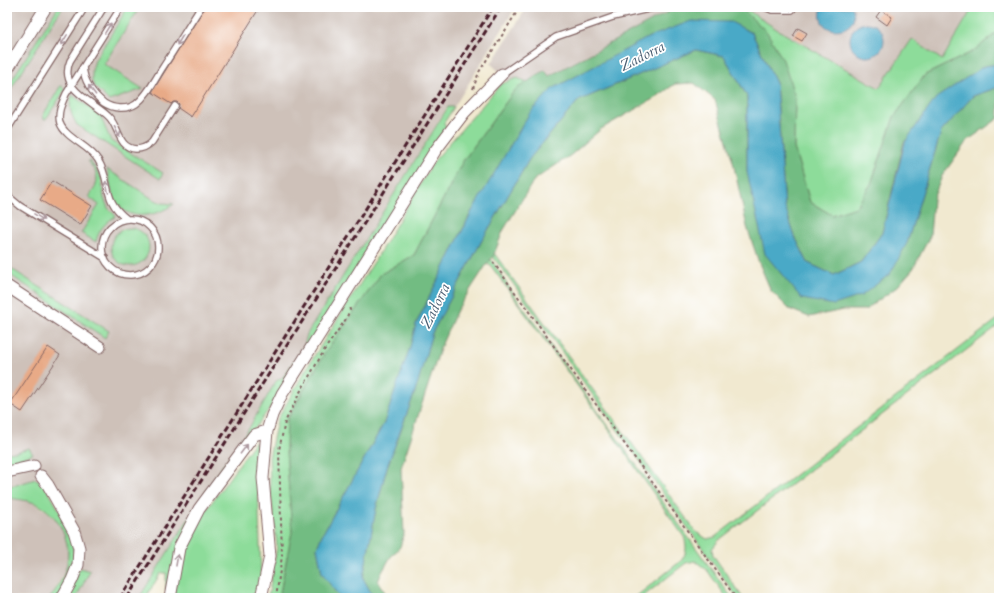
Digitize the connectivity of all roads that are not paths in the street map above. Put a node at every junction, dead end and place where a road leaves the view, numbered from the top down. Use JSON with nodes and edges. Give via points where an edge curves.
{"nodes":[{"id":1,"x":46,"y":7,"type":"edge"},
{"id":2,"x":85,"y":7,"type":"edge"},
{"id":3,"x":104,"y":7,"type":"edge"},
{"id":4,"x":121,"y":7,"type":"edge"},
{"id":5,"x":201,"y":7,"type":"edge"},
{"id":6,"x":657,"y":7,"type":"edge"},
{"id":7,"x":766,"y":7,"type":"edge"},
{"id":8,"x":794,"y":7,"type":"edge"},
{"id":9,"x":83,"y":67,"type":"junction"},
{"id":10,"x":7,"y":70,"type":"edge"},
{"id":11,"x":502,"y":74,"type":"joint"},
{"id":12,"x":72,"y":85,"type":"junction"},
{"id":13,"x":175,"y":106,"type":"dead end"},
{"id":14,"x":7,"y":130,"type":"edge"},
{"id":15,"x":7,"y":195,"type":"edge"},
{"id":16,"x":127,"y":219,"type":"junction"},
{"id":17,"x":105,"y":258,"type":"junction"},
{"id":18,"x":7,"y":286,"type":"edge"},
{"id":19,"x":100,"y":347,"type":"dead end"},
{"id":20,"x":267,"y":431,"type":"junction"},
{"id":21,"x":34,"y":466,"type":"dead end"},
{"id":22,"x":7,"y":472,"type":"edge"},
{"id":23,"x":41,"y":476,"type":"dead end"},
{"id":24,"x":62,"y":598,"type":"edge"},
{"id":25,"x":170,"y":598,"type":"edge"},
{"id":26,"x":261,"y":598,"type":"edge"}],
"edges":[{"from":1,"to":10,"type":"street"},
{"from":2,"to":14,"type":"lane","one_way":true},
{"from":3,"to":12,"type":"lane","via":[[67,67]]},
{"from":9,"to":4,"type":"lane","one_way":true},
{"from":5,"to":9,"type":"lane","one_way":true,"via":[[147,93],[135,105],[120,108],[110,107],[103,102],[86,82]]},
{"from":6,"to":11,"type":"lane","via":[[613,17],[556,38]]},
{"from":7,"to":8,"type":"lane","via":[[772,10],[792,10]]},
{"from":9,"to":12,"type":"lane"},
{"from":11,"to":20,"type":"street","via":[[464,113],[435,151],[282,394]]},
{"from":12,"to":13,"type":"lane","one_way":true,"via":[[88,102],[111,119],[120,139],[133,149],[148,147]]},
{"from":16,"to":12,"type":"lane","one_way":true,"via":[[112,202],[97,158],[61,125],[61,105]]},
{"from":15,"to":17,"type":"lane","one_way":true,"via":[[20,206]]},
{"from":16,"to":17,"type":"lane","via":[[115,223],[106,233],[102,246]]},
{"from":16,"to":17,"type":"lane","via":[[146,224],[154,232],[158,243],[157,254],[142,272],[131,274],[120,273],[111,267]]},
{"from":18,"to":19,"type":"street"},
{"from":25,"to":20,"type":"street","one_way":true,"via":[[179,548],[199,509],[254,435]]},
{"from":20,"to":26,"type":"street","via":[[263,478],[270,556]]},
{"from":21,"to":22,"type":"street"},
{"from":23,"to":24,"type":"street","via":[[74,531],[79,548],[78,565]]}]}
